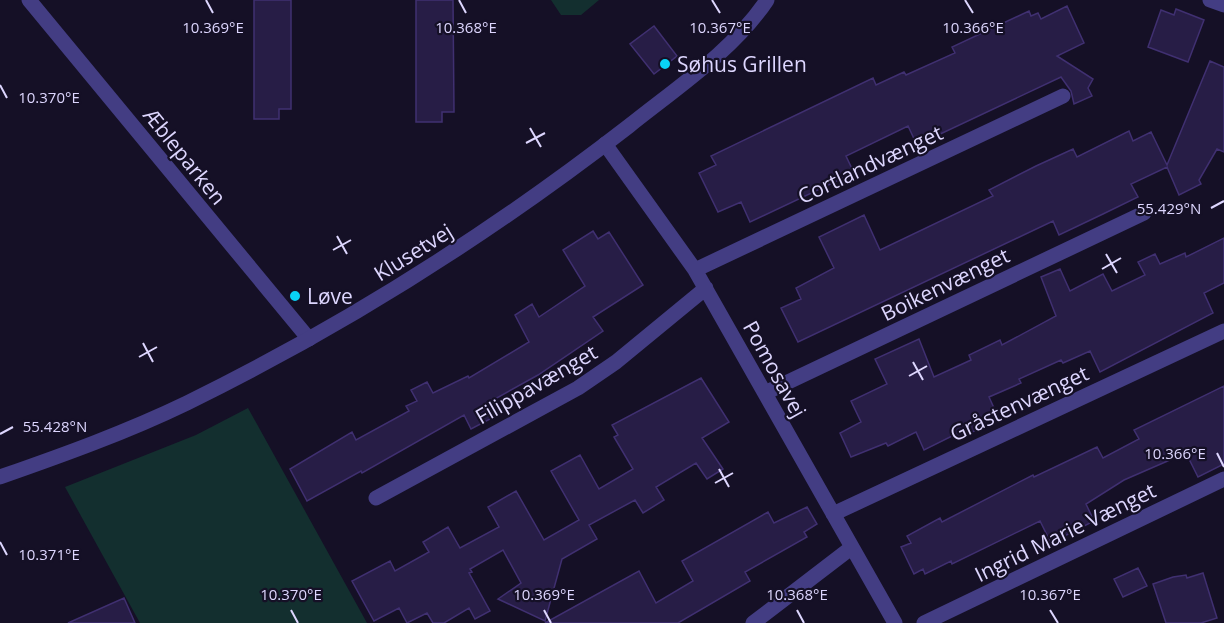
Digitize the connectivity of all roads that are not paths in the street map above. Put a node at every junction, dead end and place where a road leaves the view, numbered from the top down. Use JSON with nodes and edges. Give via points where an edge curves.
{"nodes":[{"id":1,"x":29,"y":0,"type":"edge"},
{"id":2,"x":767,"y":0,"type":"edge"},
{"id":3,"x":1210,"y":0,"type":"edge"},
{"id":4,"x":1224,"y":6,"type":"edge"},
{"id":5,"x":1064,"y":96,"type":"dead end"},
{"id":6,"x":605,"y":144,"type":"junction"},
{"id":7,"x":1144,"y":213,"type":"dead end"},
{"id":8,"x":695,"y":270,"type":"junction"},
{"id":9,"x":706,"y":288,"type":"junction"},
{"id":10,"x":1224,"y":331,"type":"edge"},
{"id":11,"x":309,"y":339,"type":"junction"},
{"id":12,"x":765,"y":393,"type":"junction"},
{"id":13,"x":0,"y":477,"type":"edge"},
{"id":14,"x":1224,"y":479,"type":"edge"},
{"id":15,"x":376,"y":498,"type":"dead end"},
{"id":16,"x":833,"y":514,"type":"junction"},
{"id":17,"x":851,"y":548,"type":"junction"},
{"id":18,"x":753,"y":623,"type":"edge"},
{"id":19,"x":895,"y":623,"type":"edge"},
{"id":20,"x":924,"y":623,"type":"edge"}],
"edges":[{"from":1,"to":11,"type":"street","name":"Æbleparken"},
{"from":2,"to":6,"type":"street","name":"Klusetvej","via":[[708,64]]},
{"from":3,"to":4,"type":"street"},
{"from":5,"to":8,"type":"street","name":"Cortlandvænget"},
{"from":6,"to":8,"type":"street","name":"Pomosavej"},
{"from":6,"to":11,"type":"street","name":"Klusetvej","via":[[499,222]]},
{"from":7,"to":12,"type":"street","name":"Boikenvænget"},
{"from":8,"to":9,"type":"street","name":"Pomosavej"},
{"from":9,"to":12,"type":"street","name":"Pomosavej"},
{"from":9,"to":15,"type":"street","name":"Filippavænget","via":[[578,388]]},
{"from":10,"to":16,"type":"street","name":"Gråstenvænget"},
{"from":11,"to":13,"type":"street","name":"Klusetvej","via":[[186,404]]},
{"from":12,"to":16,"type":"street","name":"Pomosavej"},
{"from":14,"to":20,"type":"street","name":"Ingrid Marie Vænget"},
{"from":16,"to":17,"type":"street","name":"Pomosavej"},
{"from":17,"to":18,"type":"street"},
{"from":17,"to":19,"type":"street","name":"Pomosavej"}]}
